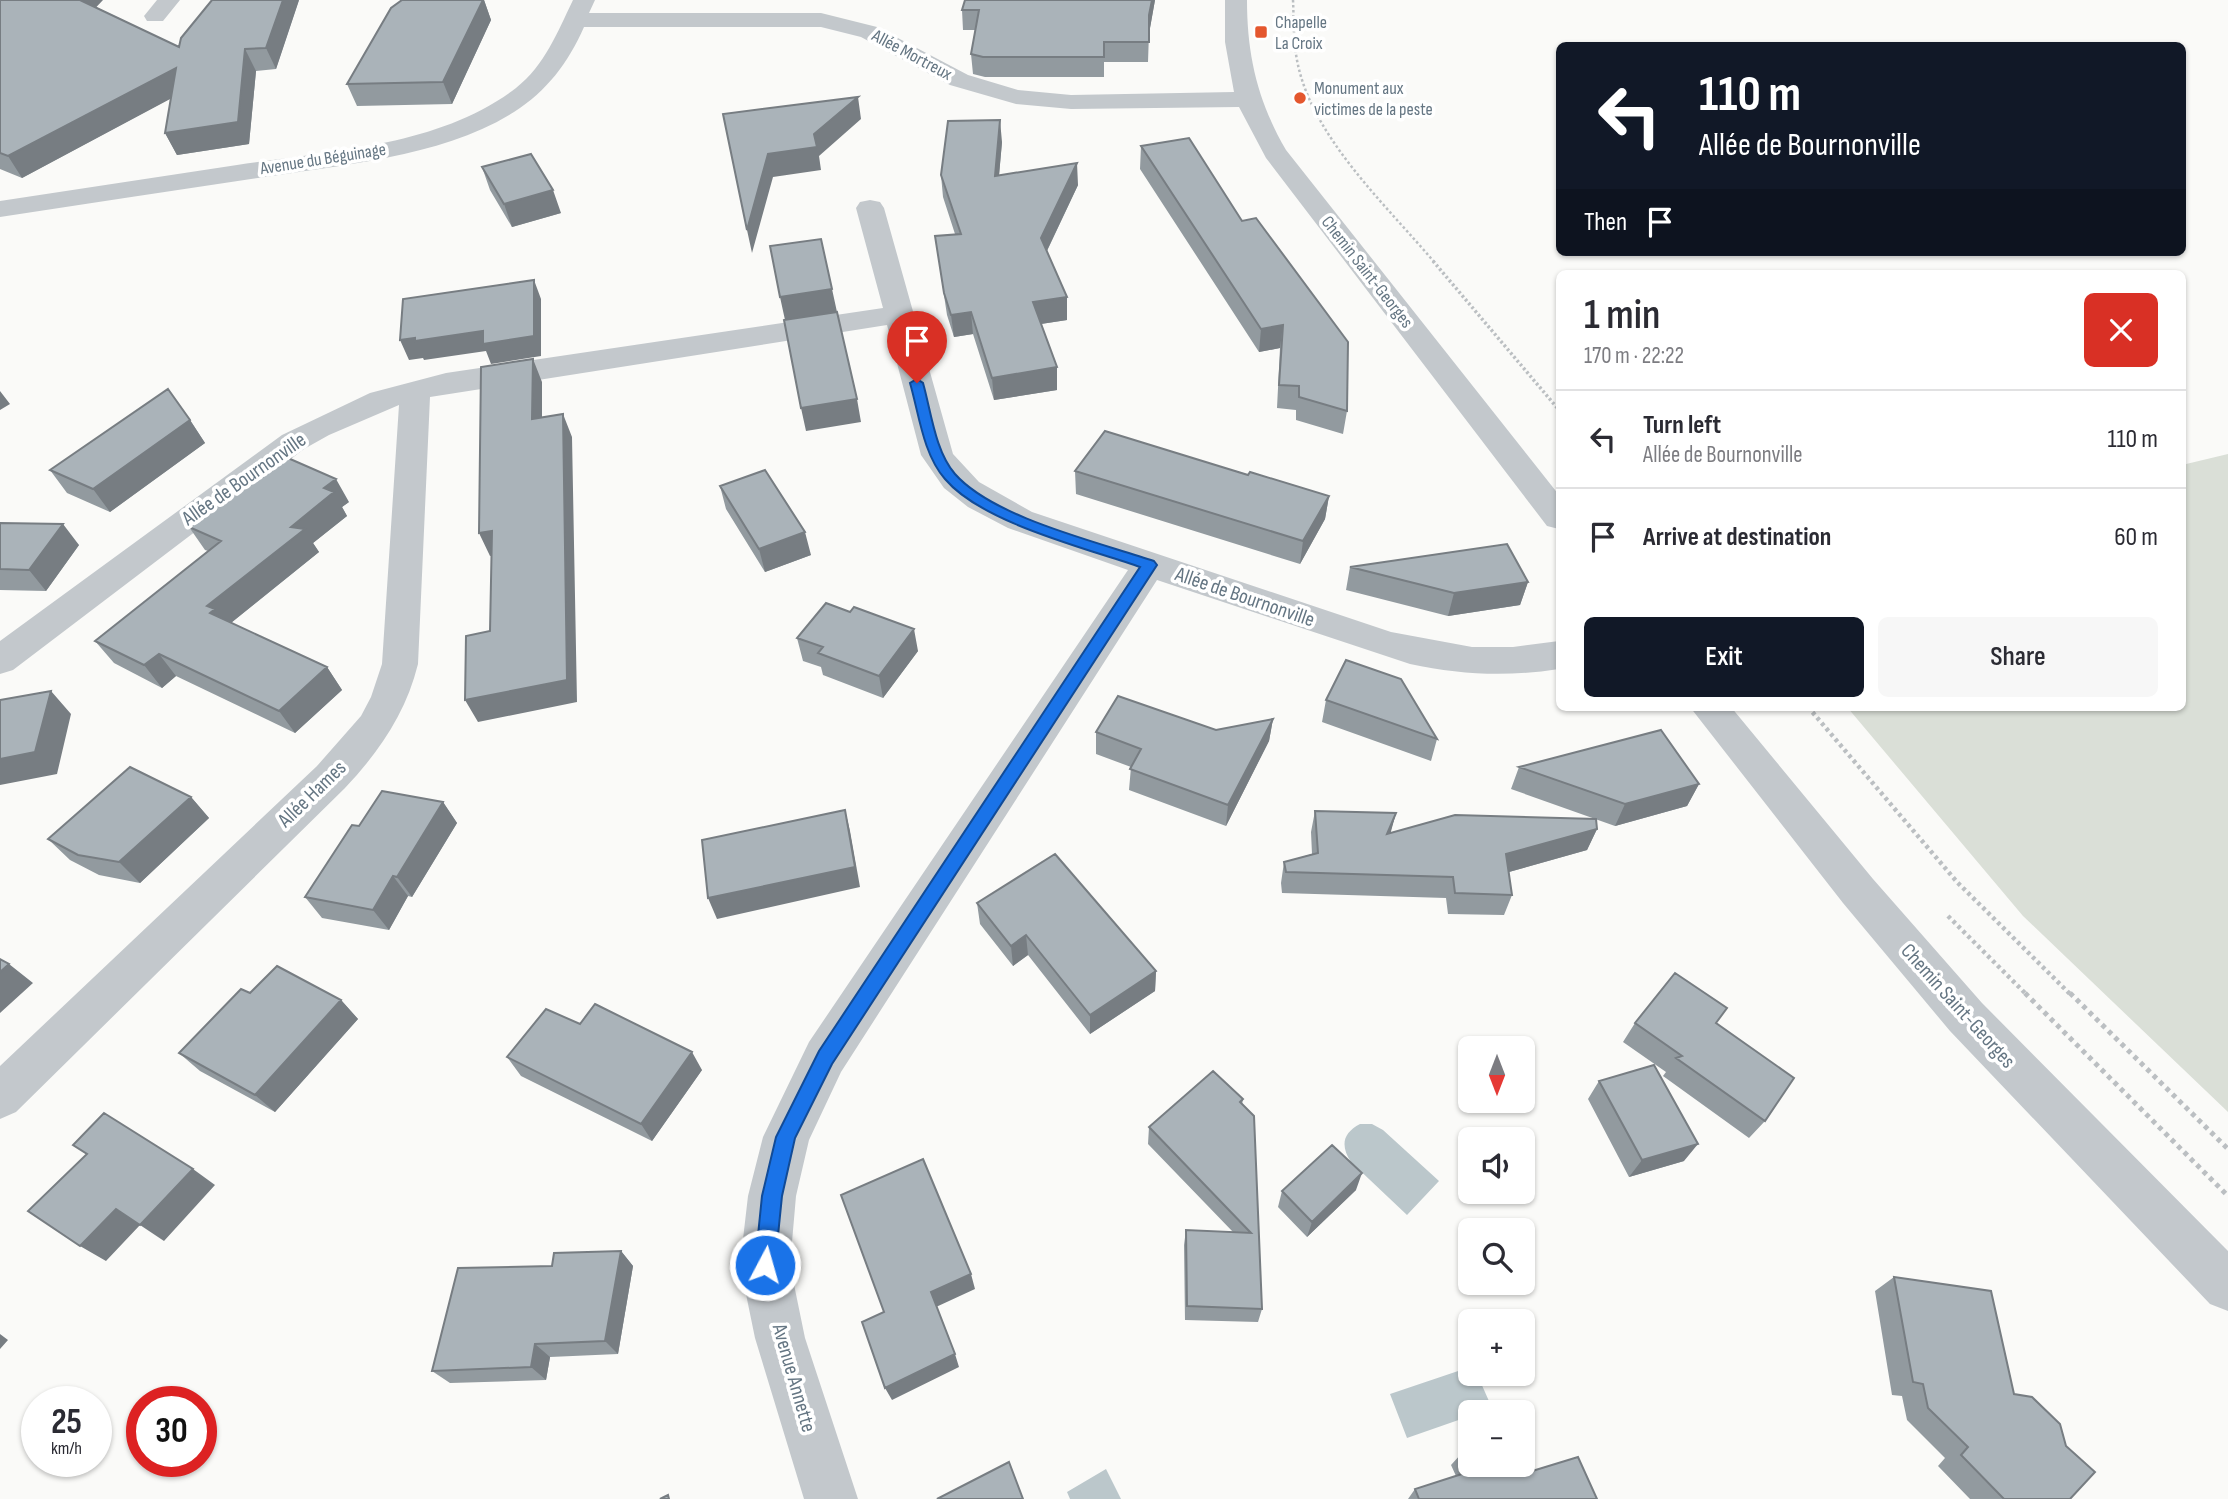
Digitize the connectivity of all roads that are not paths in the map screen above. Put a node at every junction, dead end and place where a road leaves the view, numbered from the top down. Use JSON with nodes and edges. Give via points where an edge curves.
{"nodes":[{"id":1,"x":1236,"y":0,"type":"edge"},
{"id":2,"x":861,"y":8,"type":"dead end"},
{"id":3,"x":579,"y":10,"type":"edge"},
{"id":4,"x":842,"y":23,"type":"junction"},
{"id":5,"x":1247,"y":99,"type":"junction"},
{"id":6,"x":870,"y":208,"type":"dead end"},
{"id":7,"x":0,"y":209,"type":"edge"},
{"id":8,"x":897,"y":315,"type":"junction"},
{"id":9,"x":415,"y":391,"type":"junction"},
{"id":10,"x":1556,"y":514,"type":"edge"},
{"id":11,"x":1149,"y":565,"type":"junction"},
{"id":12,"x":1556,"y":655,"type":"edge"},
{"id":13,"x":0,"y":660,"type":"edge"},
{"id":14,"x":1712,"y":711,"type":"edge"},
{"id":15,"x":0,"y":1097,"type":"edge"},
{"id":16,"x":2228,"y":1286,"type":"edge"},
{"id":17,"x":831,"y":1499,"type":"edge"}],
"edges":[{"from":1,"to":5,"type":"street","name":"Chemin Saint-Georges","via":[[1236,56]]},
{"from":2,"to":4,"type":"street"},
{"from":3,"to":4,"type":"street","name":"Allée Mortreux"},
{"from":3,"to":7,"type":"street","name":"Avenue du Béguinage","via":[[555,61],[528,90],[479,120],[437,136],[349,156]]},
{"from":4,"to":5,"type":"street","name":"Allée Mortreux","via":[[884,39],[959,80],[1016,97],[1071,102]]},
{"from":5,"to":10,"type":"street","name":"Chemin Saint-Georges","via":[[1293,178]]},
{"from":6,"to":8,"type":"street","name":"Allée de Bournonville"},
{"from":8,"to":9,"type":"street","name":"Allée de Bournonville"},
{"from":8,"to":11,"type":"street","name":"Allée de Bournonville","via":[[937,455],[949,476],[1012,517]]},
{"from":9,"to":13,"type":"street","name":"Allée de Bournonville","via":[[357,410],[293,442]]},
{"from":9,"to":15,"type":"street","name":"Allée Hames","via":[[400,664],[396,685],[374,730]]},
{"from":11,"to":12,"type":"street","name":"Allée de Bournonville","via":[[1437,658],[1490,663]]},
{"from":11,"to":17,"type":"street","name":"Avenue Annette","via":[[825,1058],[786,1137],[772,1196],[765,1265],[780,1338]]},
{"from":14,"to":16,"type":"street","name":"Chemin Saint-Georges","via":[[1966,1017]]}]}
